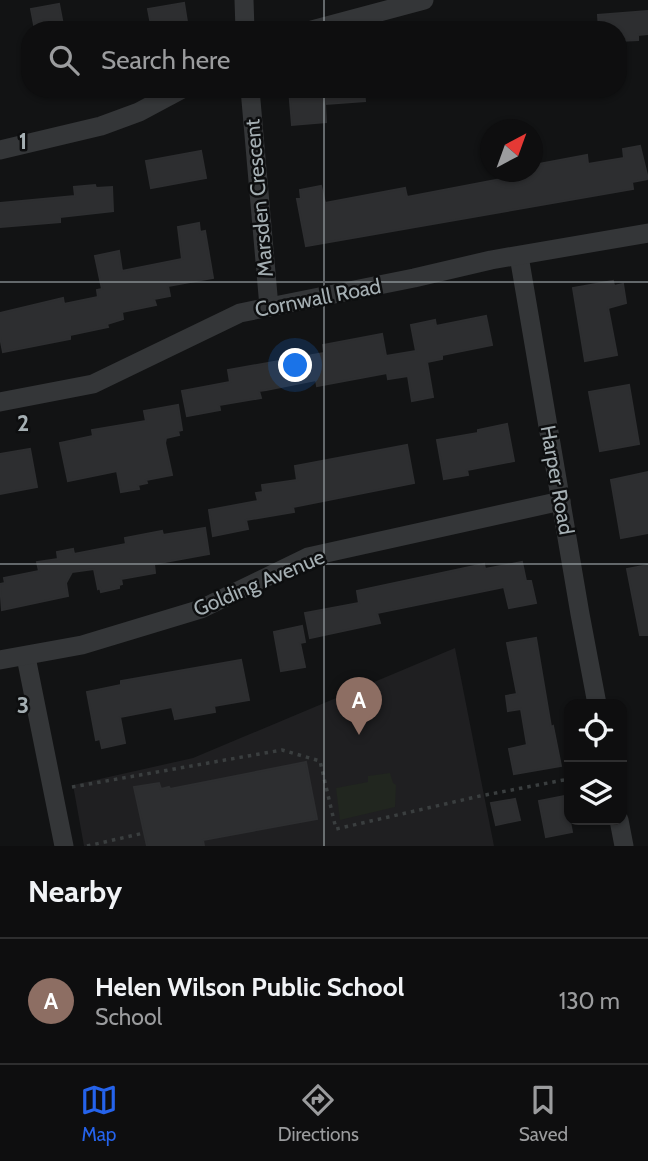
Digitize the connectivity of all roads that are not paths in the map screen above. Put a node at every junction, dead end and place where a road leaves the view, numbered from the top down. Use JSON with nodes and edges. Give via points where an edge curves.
{"nodes":[{"id":1,"x":244,"y":0,"type":"edge"},
{"id":2,"x":424,"y":0,"type":"edge"},
{"id":3,"x":245,"y":21,"type":"edge"},
{"id":4,"x":343,"y":21,"type":"edge"},
{"id":5,"x":165,"y":98,"type":"edge"},
{"id":6,"x":251,"y":98,"type":"edge"},
{"id":7,"x":0,"y":150,"type":"edge"},
{"id":8,"x":648,"y":233,"type":"edge"},
{"id":9,"x":519,"y":256,"type":"junction"},
{"id":10,"x":269,"y":307,"type":"junction"},
{"id":11,"x":0,"y":401,"type":"edge"},
{"id":12,"x":561,"y":501,"type":"junction"},
{"id":13,"x":26,"y":657,"type":"junction"},
{"id":14,"x":0,"y":660,"type":"edge"},
{"id":15,"x":596,"y":699,"type":"edge"},
{"id":16,"x":620,"y":825,"type":"edge"},
{"id":17,"x":64,"y":846,"type":"edge"},
{"id":18,"x":624,"y":846,"type":"edge"}],
"edges":[{"from":1,"to":3,"type":"street"},
{"from":2,"to":4,"type":"street"},
{"from":5,"to":7,"type":"street","via":[[101,126]]},
{"from":6,"to":10,"type":"street","name":"Marsden Crescent"},
{"from":8,"to":9,"type":"street","name":"Cornwall Road"},
{"from":9,"to":10,"type":"street","name":"Cornwall Road"},
{"from":9,"to":12,"type":"street","name":"Harper Road"},
{"from":10,"to":11,"type":"street","name":"Cornwall Road","via":[[240,313],[93,384]]},
{"from":12,"to":13,"type":"street","name":"Golding Avenue","via":[[308,557],[201,609]]},
{"from":12,"to":15,"type":"street","name":"Harper Road"},
{"from":13,"to":14,"type":"street","name":"Golding Avenue"},
{"from":13,"to":17,"type":"street"},
{"from":16,"to":18,"type":"street"}]}
